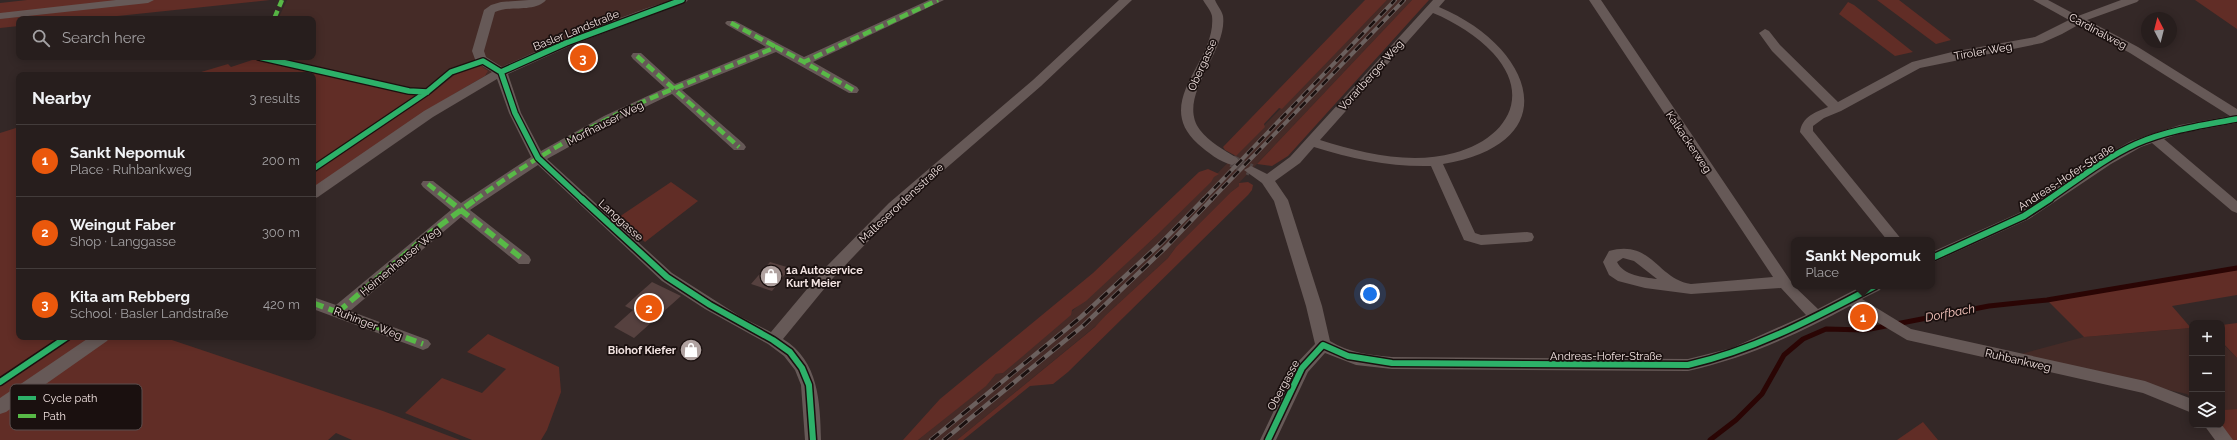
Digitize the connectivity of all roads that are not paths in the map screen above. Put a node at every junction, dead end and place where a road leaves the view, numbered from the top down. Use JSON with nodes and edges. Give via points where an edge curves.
{"nodes":[{"id":1,"x":148,"y":0,"type":"edge"},
{"id":2,"x":540,"y":0,"type":"edge"},
{"id":3,"x":682,"y":0,"type":"edge"},
{"id":4,"x":938,"y":0,"type":"edge"},
{"id":5,"x":1126,"y":0,"type":"edge"},
{"id":6,"x":1209,"y":0,"type":"edge"},
{"id":7,"x":1595,"y":0,"type":"edge"},
{"id":8,"x":2039,"y":0,"type":"edge"},
{"id":9,"x":2133,"y":0,"type":"edge"},
{"id":10,"x":1435,"y":4,"type":"edge"},
{"id":11,"x":0,"y":16,"type":"edge"},
{"id":12,"x":2078,"y":20,"type":"junction"},
{"id":13,"x":731,"y":23,"type":"dead end"},
{"id":14,"x":1765,"y":33,"type":"dead end"},
{"id":15,"x":776,"y":47,"type":"junction"},
{"id":16,"x":636,"y":56,"type":"dead end"},
{"id":17,"x":804,"y":62,"type":"junction"},
{"id":18,"x":501,"y":72,"type":"junction"},
{"id":19,"x":673,"y":89,"type":"junction"},
{"id":20,"x":853,"y":90,"type":"dead end"},
{"id":21,"x":1836,"y":108,"type":"junction"},
{"id":22,"x":2237,"y":115,"type":"edge"},
{"id":23,"x":2237,"y":119,"type":"edge"},
{"id":24,"x":2154,"y":138,"type":"junction"},
{"id":25,"x":1311,"y":142,"type":"junction"},
{"id":26,"x":740,"y":147,"type":"dead end"},
{"id":27,"x":538,"y":158,"type":"junction"},
{"id":28,"x":1435,"y":160,"type":"junction"},
{"id":29,"x":1232,"y":161,"type":"tunnel mouth"},
{"id":30,"x":1251,"y":170,"type":"tunnel mouth"},
{"id":31,"x":1267,"y":180,"type":"junction"},
{"id":32,"x":428,"y":184,"type":"dead end"},
{"id":33,"x":316,"y":192,"type":"edge"},
{"id":34,"x":2237,"y":208,"type":"edge"},
{"id":35,"x":461,"y":209,"type":"junction"},
{"id":36,"x":1527,"y":237,"type":"dead end"},
{"id":37,"x":1893,"y":237,"type":"edge"},
{"id":38,"x":1935,"y":257,"type":"edge"},
{"id":39,"x":524,"y":260,"type":"dead end"},
{"id":40,"x":1785,"y":282,"type":"junction"},
{"id":41,"x":1674,"y":286,"type":"dead end"},
{"id":42,"x":1869,"y":289,"type":"edge"},
{"id":43,"x":1850,"y":299,"type":"junction"},
{"id":44,"x":316,"y":304,"type":"edge"},
{"id":45,"x":338,"y":312,"type":"junction"},
{"id":46,"x":1816,"y":316,"type":"junction"},
{"id":47,"x":99,"y":340,"type":"edge"},
{"id":48,"x":773,"y":340,"type":"junction"},
{"id":49,"x":423,"y":344,"type":"dead end"},
{"id":50,"x":1323,"y":345,"type":"junction"},
{"id":51,"x":34,"y":384,"type":"edge"},
{"id":52,"x":10,"y":400,"type":"edge"},
{"id":53,"x":2189,"y":405,"type":"edge"},
{"id":54,"x":0,"y":407,"type":"edge"},
{"id":55,"x":2215,"y":428,"type":"edge"},
{"id":56,"x":812,"y":440,"type":"edge"},
{"id":57,"x":1268,"y":440,"type":"edge"},
{"id":58,"x":2225,"y":440,"type":"edge"}],
"edges":[{"from":1,"to":11,"type":"street"},
{"from":2,"to":18,"type":"street","via":[[496,6],[490,10],[478,51],[480,59]]},
{"from":3,"to":18,"type":"street","name":"Basler Landstraße","via":[[566,43]]},
{"from":4,"to":17,"type":"street"},
{"from":5,"to":48,"type":"street","name":"Malteserordensstraße","via":[[1037,83],[894,206],[828,274]]},
{"from":6,"to":29,"type":"street","name":"Obergasse","via":[[1219,18],[1213,44],[1187,101],[1189,120],[1203,141]]},
{"from":7,"to":40,"type":"street","name":"Kalkackerweg"},
{"from":8,"to":12,"type":"street","name":"Cardinalweg"},
{"from":9,"to":12,"type":"street","name":"Tiroler Weg"},
{"from":10,"to":25,"type":"street","name":"Vorarlberger Weg"},
{"from":10,"to":28,"type":"street","name":"Vorarlberger Weg","via":[[1445,14],[1494,47],[1505,59],[1515,80],[1519,106],[1509,129],[1498,139],[1474,151]]},
{"from":12,"to":21,"type":"street","name":"Tiroler Weg","via":[[2038,40],[1916,65]]},
{"from":12,"to":22,"type":"street","name":"Cardinalweg","via":[[2175,74]]},
{"from":13,"to":15,"type":"street"},
{"from":14,"to":21,"type":"street","via":[[1776,48]]},
{"from":15,"to":17,"type":"street"},
{"from":15,"to":19,"type":"street","name":"Morfhauser Weg"},
{"from":16,"to":19,"type":"street"},
{"from":17,"to":20,"type":"street"},
{"from":18,"to":27,"type":"street","name":"Langgasse","via":[[515,114]]},
{"from":18,"to":33,"type":"street","name":"Basler Landstraße","via":[[437,109]]},
{"from":19,"to":26,"type":"street"},
{"from":19,"to":27,"type":"street","name":"Morfhauser Weg","via":[[610,118]]},
{"from":21,"to":37,"type":"street","name":"Tiroler Weg","via":[[1806,124],[1806,132]]},
{"from":23,"to":24,"type":"street","name":"Andreas-Hofer-Straße","via":[[2180,129]]},
{"from":24,"to":34,"type":"street"},
{"from":24,"to":38,"type":"street","name":"Andreas-Hofer-Straße","via":[[2106,161],[2024,216]]},
{"from":25,"to":28,"type":"street","name":"Vorarlberger Weg","via":[[1340,151],[1391,161]]},
{"from":25,"to":31,"type":"street","name":"Vorarlberger Weg","via":[[1278,174]]},
{"from":27,"to":35,"type":"street","name":"Heimenhauser Weg"},
{"from":27,"to":48,"type":"street","name":"Langgasse","via":[[667,277],[737,322]]},
{"from":28,"to":36,"type":"street","via":[[1469,236],[1481,240]]},
{"from":30,"to":31,"type":"street"},
{"from":31,"to":50,"type":"street","via":[[1287,214]]},
{"from":32,"to":35,"type":"street"},
{"from":35,"to":39,"type":"street"},
{"from":35,"to":45,"type":"street","name":"Heimenhauser Weg"},
{"from":40,"to":41,"type":"street","via":[[1691,289]]},
{"from":40,"to":46,"type":"street","name":"Kalkackerweg"},
{"from":42,"to":43,"type":"street","name":"Andreas-Hofer-Straße"},
{"from":43,"to":46,"type":"street","name":"Andreas-Hofer-Straße"},
{"from":43,"to":53,"type":"street","name":"Ruhbankweg","via":[[1907,334],[2145,387]]},
{"from":44,"to":45,"type":"street","name":"Ruhinger Weg"},
{"from":45,"to":49,"type":"street","name":"Ruhinger Weg"},
{"from":46,"to":50,"type":"street","name":"Andreas-Hofer-Straße","via":[[1744,351],[1716,360],[1656,367],[1392,363],[1356,360]]},
{"from":47,"to":51,"type":"street"},
{"from":48,"to":56,"type":"street","via":[[792,354],[802,368],[810,390]]},
{"from":50,"to":57,"type":"street","name":"Obergasse","via":[[1302,368]]},
{"from":52,"to":54,"type":"street"},
{"from":55,"to":58,"type":"street"}]}
